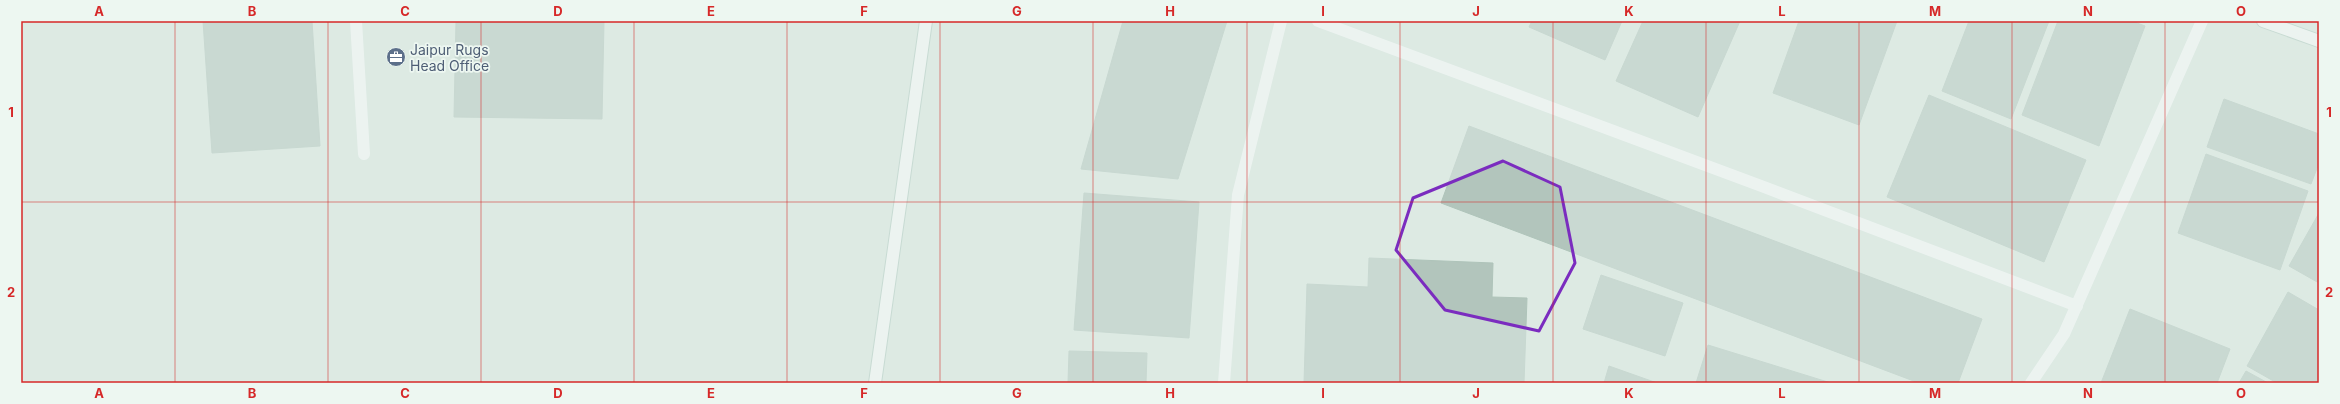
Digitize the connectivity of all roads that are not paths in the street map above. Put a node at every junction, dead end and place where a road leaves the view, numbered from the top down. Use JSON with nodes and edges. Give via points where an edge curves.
{"nodes":[{"id":1,"x":356,"y":21,"type":"edge"},
{"id":2,"x":926,"y":21,"type":"edge"},
{"id":3,"x":1281,"y":21,"type":"edge"},
{"id":4,"x":1318,"y":21,"type":"edge"},
{"id":5,"x":2202,"y":21,"type":"edge"},
{"id":6,"x":2263,"y":21,"type":"edge"},
{"id":7,"x":2319,"y":41,"type":"edge"},
{"id":8,"x":364,"y":154,"type":"dead end"},
{"id":9,"x":2077,"y":306,"type":"junction"},
{"id":10,"x":875,"y":383,"type":"edge"},
{"id":11,"x":1224,"y":383,"type":"edge"},
{"id":12,"x":2031,"y":383,"type":"edge"}],
"edges":[{"from":1,"to":8,"type":"street"},
{"from":2,"to":10,"type":"street"},
{"from":3,"to":11,"type":"street","via":[[1238,195]]},
{"from":4,"to":9,"type":"street","via":[[1764,186]]},
{"from":5,"to":9,"type":"street"},
{"from":6,"to":7,"type":"street"},
{"from":9,"to":12,"type":"street","via":[[2064,334]]}]}
